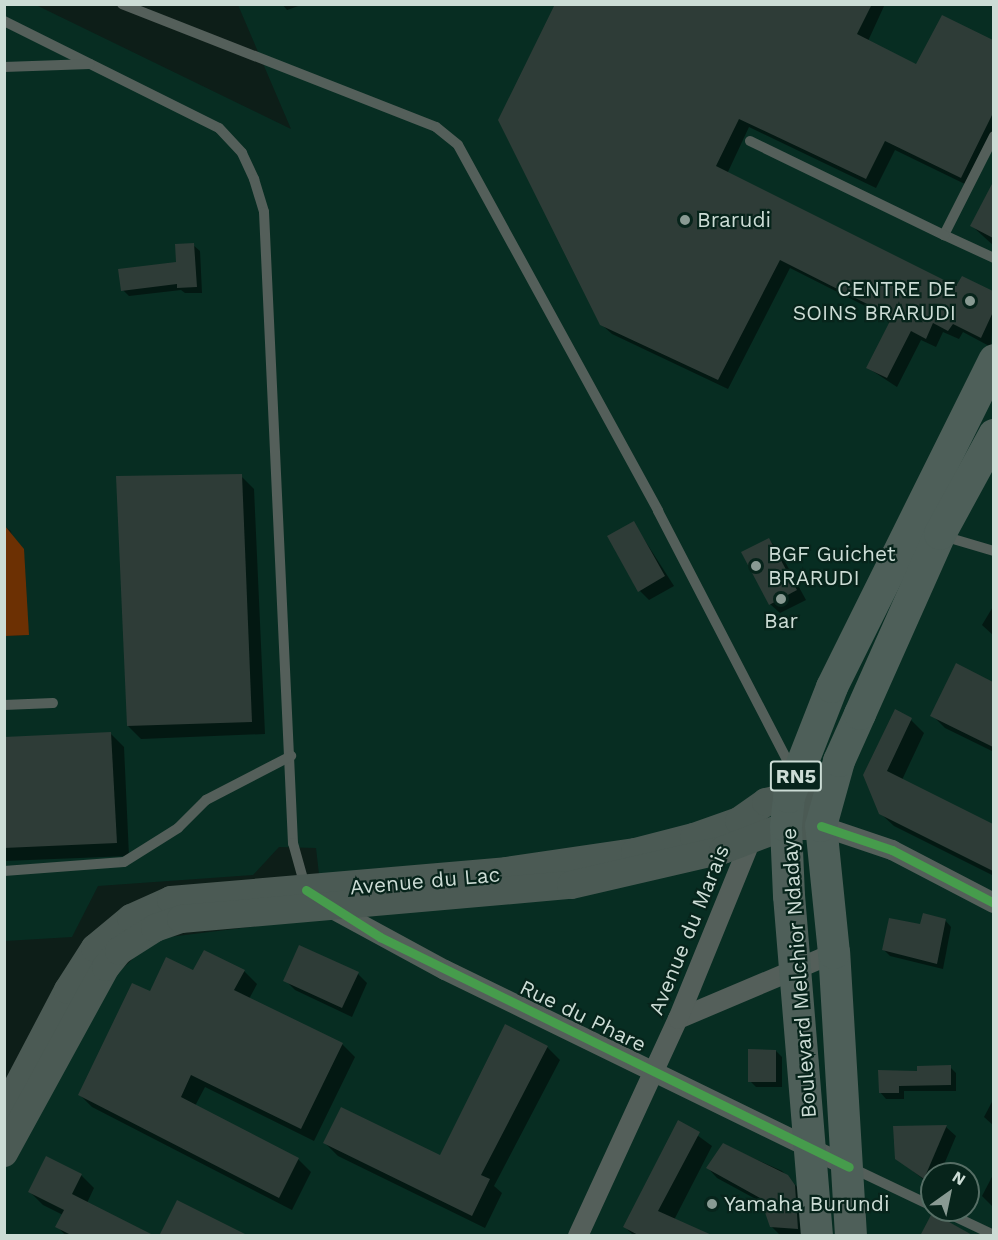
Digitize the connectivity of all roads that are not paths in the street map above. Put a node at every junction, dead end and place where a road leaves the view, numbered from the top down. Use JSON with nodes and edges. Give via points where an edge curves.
{"nodes":[{"id":1,"x":122,"y":4,"type":"edge"},
{"id":2,"x":4,"y":21,"type":"edge"},
{"id":3,"x":94,"y":64,"type":"junction"},
{"id":4,"x":4,"y":67,"type":"edge"},
{"id":5,"x":993,"y":136,"type":"edge"},
{"id":6,"x":750,"y":141,"type":"dead end"},
{"id":7,"x":944,"y":235,"type":"junction"},
{"id":8,"x":993,"y":258,"type":"edge"},
{"id":9,"x":990,"y":376,"type":"edge"},
{"id":10,"x":993,"y":435,"type":"edge"},
{"id":11,"x":940,"y":534,"type":"junction"},
{"id":12,"x":993,"y":551,"type":"edge"},
{"id":13,"x":52,"y":703,"type":"dead end"},
{"id":14,"x":4,"y":705,"type":"edge"},
{"id":15,"x":291,"y":756,"type":"junction"},
{"id":16,"x":790,"y":800,"type":"junction"},
{"id":17,"x":823,"y":816,"type":"junction"},
{"id":18,"x":752,"y":838,"type":"junction"},
{"id":19,"x":4,"y":871,"type":"edge"},
{"id":20,"x":306,"y":890,"type":"junction"},
{"id":21,"x":993,"y":903,"type":"edge"},
{"id":22,"x":329,"y":907,"type":"junction"},
{"id":23,"x":834,"y":953,"type":"junction"},
{"id":24,"x":795,"y":970,"type":"junction"},
{"id":25,"x":678,"y":1019,"type":"junction"},
{"id":26,"x":655,"y":1071,"type":"junction"},
{"id":27,"x":14,"y":1107,"type":"edge"},
{"id":28,"x":813,"y":1149,"type":"junction"},
{"id":29,"x":4,"y":1153,"type":"edge"},
{"id":30,"x":849,"y":1167,"type":"junction"},
{"id":31,"x":920,"y":1200,"type":"edge"},
{"id":32,"x":966,"y":1222,"type":"edge"},
{"id":33,"x":993,"y":1235,"type":"edge"},
{"id":34,"x":578,"y":1236,"type":"edge"},
{"id":35,"x":817,"y":1236,"type":"edge"},
{"id":36,"x":851,"y":1236,"type":"edge"}],
"edges":[{"from":1,"to":16,"type":"lane","via":[[436,128],[458,146],[658,511]]},
{"from":2,"to":3,"type":"lane"},
{"from":3,"to":4,"type":"lane"},
{"from":3,"to":15,"type":"lane","via":[[219,128],[242,153],[255,178],[264,212]]},
{"from":5,"to":7,"type":"lane"},
{"from":6,"to":7,"type":"lane"},
{"from":7,"to":8,"type":"lane"},
{"from":9,"to":16,"type":"main road","name":"Boulevard Melchior Ndadaye","number":"RN5","via":[[832,687]]},
{"from":10,"to":11,"type":"main road","name":"Boulevard Melchior Ndadaye","number":"RN5"},
{"from":11,"to":12,"type":"lane"},
{"from":11,"to":17,"type":"main road","name":"Boulevard Melchior Ndadaye","number":"RN5","via":[[839,761]]},
{"from":13,"to":14,"type":"lane"},
{"from":15,"to":19,"type":"lane","via":[[206,800],[178,828],[124,862]]},
{"from":15,"to":20,"type":"lane","via":[[293,843]]},
{"from":16,"to":17,"type":"main road"},
{"from":16,"to":18,"type":"main road","name":"Avenue du Lac"},
{"from":16,"to":20,"type":"main road","name":"Avenue du Lac","via":[[766,802],[739,821],[635,852],[506,871]]},
{"from":16,"to":24,"type":"main road","name":"Boulevard Melchior Ndadaye","number":"RN5"},
{"from":17,"to":21,"type":"street"},
{"from":17,"to":23,"type":"main road","name":"Boulevard Melchior Ndadaye","number":"RN5"},
{"from":18,"to":22,"type":"main road","name":"Avenue du Lac","via":[[723,850],[571,885]]},
{"from":18,"to":25,"type":"street","name":"Avenue du Marais"},
{"from":20,"to":22,"type":"street","name":"Rue du Phare"},
{"from":20,"to":27,"type":"main road","name":"Avenue du Lac","via":[[171,900],[111,932],[82,966]]},
{"from":22,"to":26,"type":"street","name":"Rue du Phare","via":[[445,970]]},
{"from":22,"to":27,"type":"main road","name":"Avenue du Lac","via":[[181,919],[134,940],[106,967]]},
{"from":23,"to":24,"type":"street"},
{"from":23,"to":30,"type":"main road","name":"Boulevard Melchior Ndadaye","number":"RN5"},
{"from":24,"to":25,"type":"street"},
{"from":24,"to":28,"type":"main road","name":"Boulevard Melchior Ndadaye","number":"RN5"},
{"from":25,"to":26,"type":"street","name":"Avenue du Marais"},
{"from":26,"to":28,"type":"street","name":"Rue du Phare"},
{"from":26,"to":34,"type":"street","name":"Avenue du Marais"},
{"from":27,"to":29,"type":"main road","name":"Avenue du Lac"},
{"from":28,"to":30,"type":"street","name":"Rue du Phare"},
{"from":28,"to":35,"type":"main road","name":"Boulevard Melchior Ndadaye","number":"RN5"},
{"from":30,"to":31,"type":"lane","name":"Rue du Phare"},
{"from":30,"to":36,"type":"main road","name":"Boulevard Melchior Ndadaye","number":"RN5"},
{"from":32,"to":33,"type":"lane"}]}
